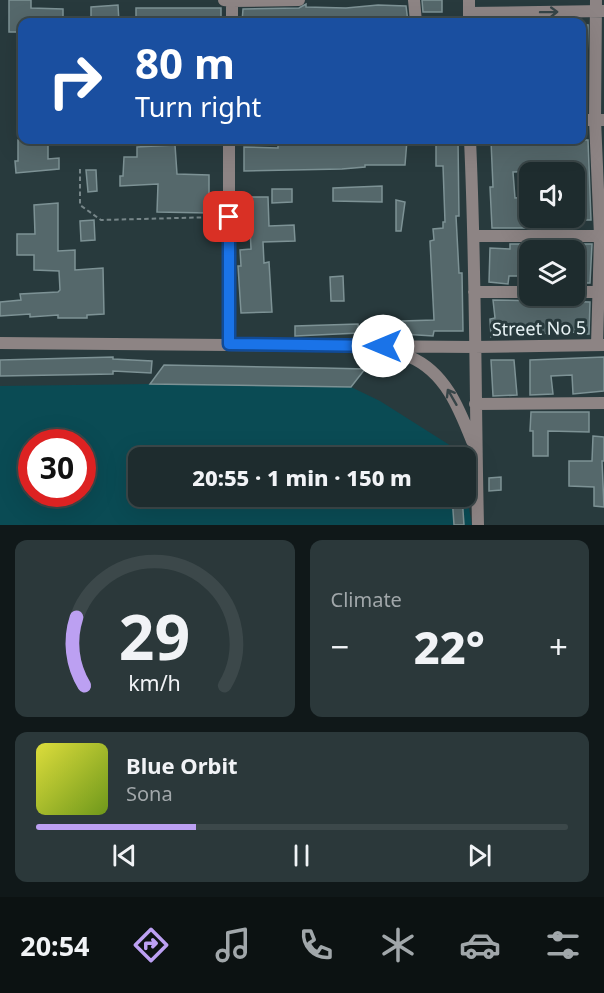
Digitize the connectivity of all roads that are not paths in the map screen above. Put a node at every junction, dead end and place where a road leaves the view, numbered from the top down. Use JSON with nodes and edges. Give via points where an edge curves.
{"nodes":[{"id":1,"x":299,"y":0,"type":"edge"},
{"id":2,"x":414,"y":0,"type":"edge"},
{"id":3,"x":469,"y":0,"type":"edge"},
{"id":4,"x":228,"y":1,"type":"edge"},
{"id":5,"x":599,"y":7,"type":"edge"},
{"id":6,"x":231,"y":18,"type":"edge"},
{"id":7,"x":416,"y":18,"type":"edge"},
{"id":8,"x":469,"y":18,"type":"edge"},
{"id":9,"x":586,"y":68,"type":"edge"},
{"id":10,"x":596,"y":68,"type":"junction"},
{"id":11,"x":594,"y":120,"type":"edge"},
{"id":12,"x":229,"y":144,"type":"edge"},
{"id":13,"x":470,"y":144,"type":"edge"},
{"id":14,"x":475,"y":236,"type":"junction"},
{"id":15,"x":602,"y":236,"type":"edge"},
{"id":16,"x":474,"y":292,"type":"junction"},
{"id":17,"x":519,"y":292,"type":"edge"},
{"id":18,"x":585,"y":292,"type":"edge"},
{"id":19,"x":601,"y":292,"type":"edge"},
{"id":20,"x":0,"y":343,"type":"edge"},
{"id":21,"x":229,"y":344,"type":"junction"},
{"id":22,"x":601,"y":345,"type":"edge"},
{"id":23,"x":360,"y":346,"type":"junction"},
{"id":24,"x":474,"y":346,"type":"junction"},
{"id":25,"x":604,"y":403,"type":"edge"},
{"id":26,"x":475,"y":404,"type":"junction"},
{"id":27,"x":475,"y":447,"type":"edge"},
{"id":28,"x":476,"y":447,"type":"edge"},
{"id":29,"x":476,"y":450,"type":"edge"},
{"id":30,"x":478,"y":525,"type":"edge"}],
"edges":[{"from":1,"to":4,"type":"street"},
{"from":2,"to":7,"type":"street"},
{"from":3,"to":8,"type":"street"},
{"from":4,"to":6,"type":"street"},
{"from":8,"to":5,"type":"street","one_way":true},
{"from":5,"to":10,"type":"street"},
{"from":9,"to":10,"type":"street"},
{"from":10,"to":11,"type":"street"},
{"from":11,"to":15,"type":"street"},
{"from":12,"to":21,"type":"street"},
{"from":13,"to":14,"type":"street"},
{"from":14,"to":15,"type":"street"},
{"from":14,"to":16,"type":"street"},
{"from":15,"to":19,"type":"street"},
{"from":16,"to":17,"type":"street"},
{"from":16,"to":24,"type":"street"},
{"from":18,"to":19,"type":"street"},
{"from":19,"to":22,"type":"street"},
{"from":20,"to":21,"type":"street"},
{"from":21,"to":23,"type":"street"},
{"from":22,"to":24,"type":"street","name":"Street No 5"},
{"from":23,"to":24,"type":"street","name":"Street No 5"},
{"from":27,"to":23,"type":"street","one_way":true,"via":[[451,393],[441,380],[410,357]]},
{"from":24,"to":26,"type":"street"},
{"from":25,"to":26,"type":"street"},
{"from":26,"to":28,"type":"street"},
{"from":29,"to":30,"type":"street"}]}
